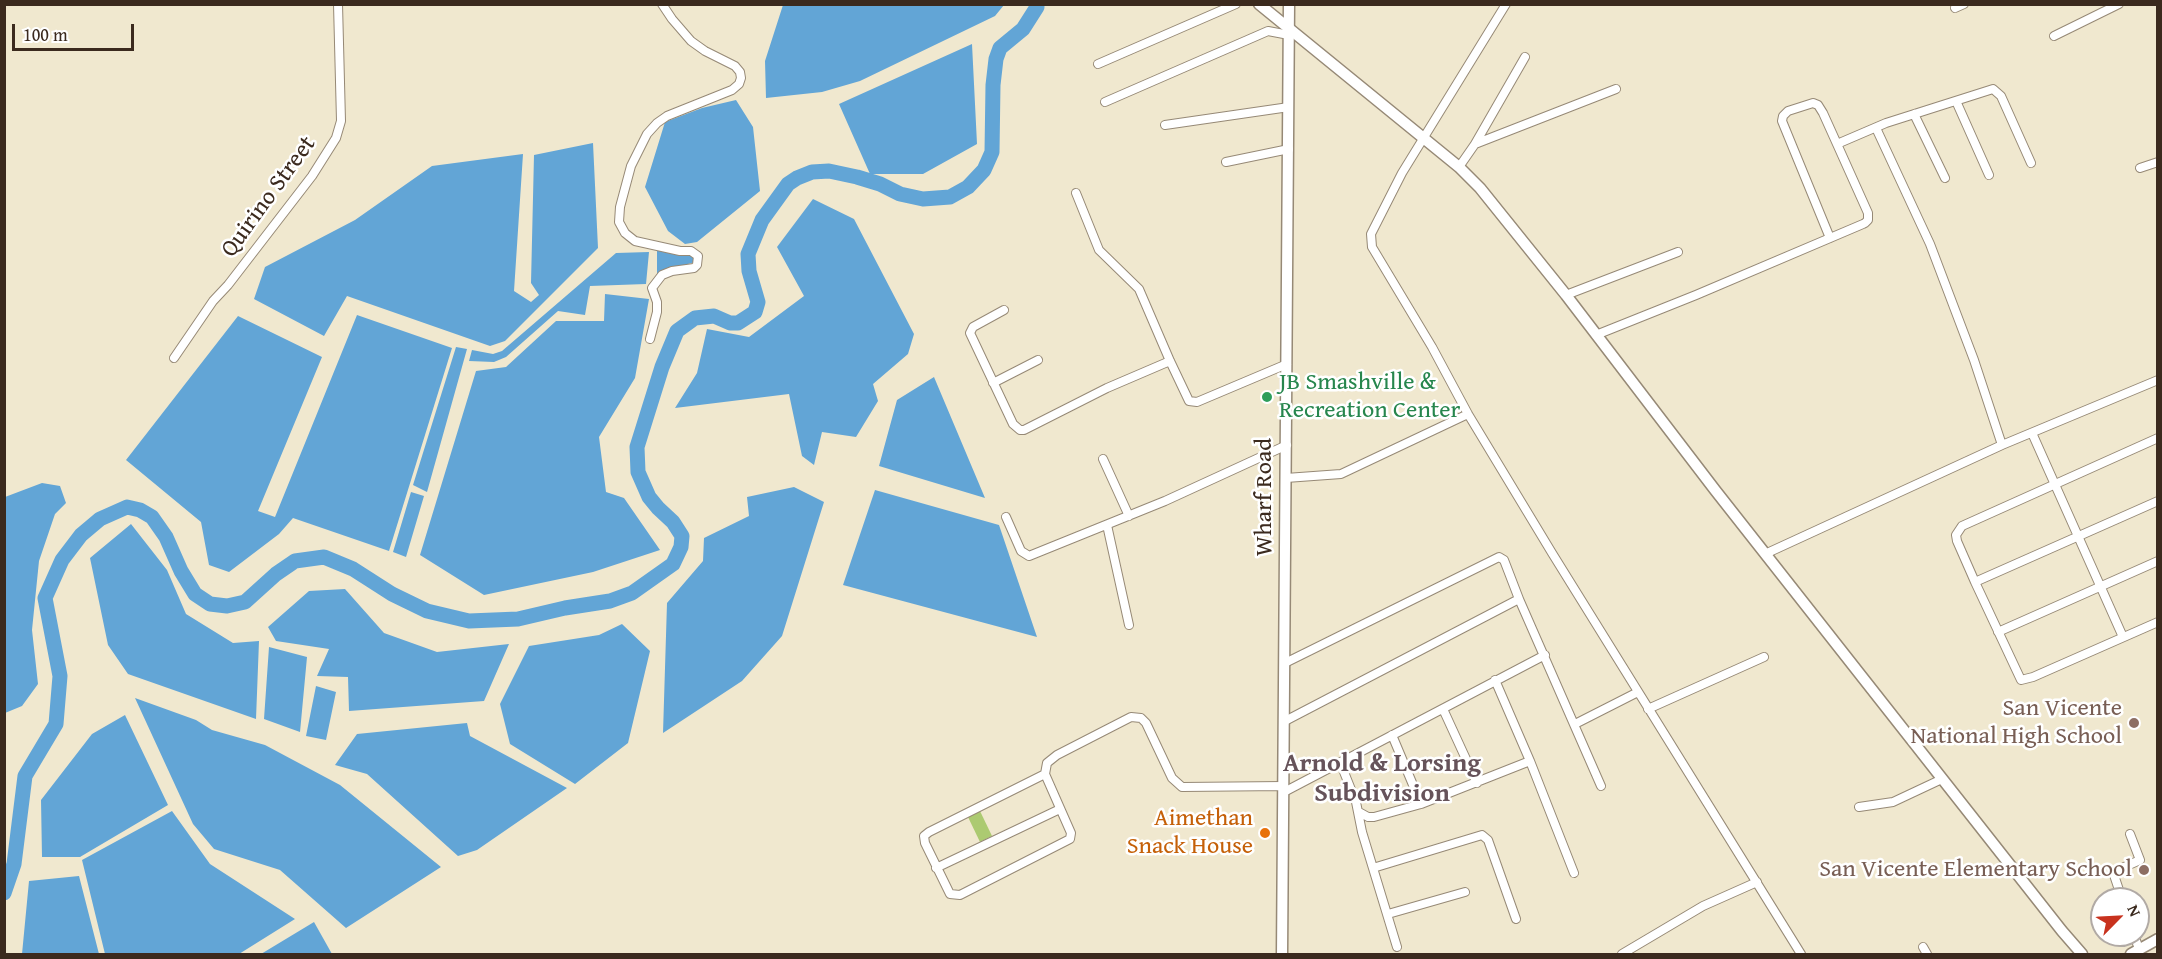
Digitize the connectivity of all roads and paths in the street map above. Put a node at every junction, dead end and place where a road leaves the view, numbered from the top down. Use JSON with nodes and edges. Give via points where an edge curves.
{"nodes":[{"id":1,"x":338,"y":4,"type":"edge"},
{"id":2,"x":662,"y":4,"type":"edge"},
{"id":3,"x":1236,"y":4,"type":"edge"},
{"id":4,"x":1259,"y":4,"type":"edge"},
{"id":5,"x":1289,"y":4,"type":"edge"},
{"id":6,"x":1506,"y":4,"type":"edge"},
{"id":7,"x":2119,"y":4,"type":"edge"},
{"id":8,"x":1289,"y":31,"type":"junction"},
{"id":9,"x":2054,"y":36,"type":"dead end"},
{"id":10,"x":1525,"y":57,"type":"dead end"},
{"id":11,"x":1098,"y":64,"type":"dead end"},
{"id":12,"x":1616,"y":89,"type":"dead end"},
{"id":13,"x":1956,"y":101,"type":"junction"},
{"id":14,"x":1106,"y":102,"type":"dead end"},
{"id":15,"x":1289,"y":106,"type":"junction"},
{"id":16,"x":1914,"y":114,"type":"junction"},
{"id":17,"x":1166,"y":125,"type":"dead end"},
{"id":18,"x":1876,"y":128,"type":"junction"},
{"id":19,"x":1423,"y":138,"type":"junction"},
{"id":20,"x":1475,"y":144,"type":"junction"},
{"id":21,"x":1837,"y":144,"type":"junction"},
{"id":22,"x":1289,"y":149,"type":"junction"},
{"id":23,"x":1226,"y":162,"type":"dead end"},
{"id":24,"x":2157,"y":162,"type":"edge"},
{"id":25,"x":2031,"y":163,"type":"dead end"},
{"id":26,"x":1459,"y":166,"type":"junction"},
{"id":27,"x":2140,"y":168,"type":"dead end"},
{"id":28,"x":1989,"y":175,"type":"dead end"},
{"id":29,"x":1945,"y":178,"type":"dead end"},
{"id":30,"x":1076,"y":193,"type":"dead end"},
{"id":31,"x":1830,"y":238,"type":"junction"},
{"id":32,"x":1678,"y":252,"type":"dead end"},
{"id":33,"x":1566,"y":295,"type":"junction"},
{"id":34,"x":1004,"y":310,"type":"dead end"},
{"id":35,"x":1596,"y":335,"type":"junction"},
{"id":36,"x":650,"y":339,"type":"dead end"},
{"id":37,"x":174,"y":358,"type":"dead end"},
{"id":38,"x":1038,"y":360,"type":"dead end"},
{"id":39,"x":1170,"y":361,"type":"junction"},
{"id":40,"x":1287,"y":364,"type":"junction"},
{"id":41,"x":2157,"y":380,"type":"edge"},
{"id":42,"x":993,"y":383,"type":"junction"},
{"id":43,"x":1468,"y":414,"type":"junction"},
{"id":44,"x":2032,"y":433,"type":"junction"},
{"id":45,"x":2157,"y":438,"type":"edge"},
{"id":46,"x":1287,"y":445,"type":"junction"},
{"id":47,"x":2002,"y":445,"type":"junction"},
{"id":48,"x":1103,"y":459,"type":"dead end"},
{"id":49,"x":1287,"y":478,"type":"junction"},
{"id":50,"x":2056,"y":484,"type":"junction"},
{"id":51,"x":2157,"y":501,"type":"edge"},
{"id":52,"x":1129,"y":516,"type":"junction"},
{"id":53,"x":1006,"y":517,"type":"dead end"},
{"id":54,"x":1107,"y":525,"type":"junction"},
{"id":55,"x":2078,"y":536,"type":"junction"},
{"id":56,"x":1765,"y":554,"type":"junction"},
{"id":57,"x":2157,"y":561,"type":"edge"},
{"id":58,"x":1975,"y":582,"type":"junction"},
{"id":59,"x":2101,"y":585,"type":"junction"},
{"id":60,"x":1520,"y":599,"type":"junction"},
{"id":61,"x":2157,"y":622,"type":"edge"},
{"id":62,"x":1129,"y":625,"type":"dead end"},
{"id":63,"x":1998,"y":632,"type":"junction"},
{"id":64,"x":2123,"y":637,"type":"junction"},
{"id":65,"x":1545,"y":655,"type":"junction"},
{"id":66,"x":1764,"y":657,"type":"dead end"},
{"id":67,"x":1285,"y":663,"type":"junction"},
{"id":68,"x":1495,"y":681,"type":"junction"},
{"id":69,"x":1638,"y":692,"type":"junction"},
{"id":70,"x":1443,"y":709,"type":"junction"},
{"id":71,"x":1648,"y":709,"type":"junction"},
{"id":72,"x":1285,"y":721,"type":"junction"},
{"id":73,"x":1575,"y":724,"type":"junction"},
{"id":74,"x":1392,"y":735,"type":"junction"},
{"id":75,"x":1530,"y":761,"type":"junction"},
{"id":76,"x":1340,"y":762,"type":"junction"},
{"id":77,"x":1045,"y":774,"type":"junction"},
{"id":78,"x":1942,"y":778,"type":"junction"},
{"id":79,"x":1477,"y":783,"type":"junction"},
{"id":80,"x":1601,"y":786,"type":"dead end"},
{"id":81,"x":1284,"y":789,"type":"junction"},
{"id":82,"x":1421,"y":804,"type":"junction"},
{"id":83,"x":1859,"y":807,"type":"dead end"},
{"id":84,"x":1060,"y":809,"type":"junction"},
{"id":85,"x":1359,"y":812,"type":"junction"},
{"id":86,"x":2130,"y":834,"type":"dead end"},
{"id":87,"x":936,"y":868,"type":"junction"},
{"id":88,"x":1374,"y":868,"type":"junction"},
{"id":89,"x":1574,"y":873,"type":"dead end"},
{"id":90,"x":1756,"y":882,"type":"junction"},
{"id":91,"x":2118,"y":887,"type":"edge"},
{"id":92,"x":1465,"y":892,"type":"dead end"},
{"id":93,"x":1388,"y":914,"type":"junction"},
{"id":94,"x":1516,"y":919,"type":"dead end"},
{"id":95,"x":2157,"y":939,"type":"edge"},
{"id":96,"x":1397,"y":946,"type":"dead end"},
{"id":97,"x":2135,"y":952,"type":"edge"},
{"id":98,"x":1282,"y":954,"type":"edge"},
{"id":99,"x":1622,"y":954,"type":"edge"},
{"id":100,"x":1801,"y":954,"type":"edge"},
{"id":101,"x":2082,"y":954,"type":"edge"}],
"edges":[{"from":1,"to":37,"type":"street","name":"Quirino Street","via":[[342,97],[336,138],[312,176],[213,301]]},
{"from":2,"to":36,"type":"street","via":[[691,41],[735,66],[741,78],[732,90],[657,123],[631,166],[620,207],[619,222],[625,233],[635,241],[691,251],[698,256],[694,268],[662,275],[652,288],[657,312]]},
{"from":3,"to":11,"type":"street"},
{"from":4,"to":8,"type":"street"},
{"from":5,"to":8,"type":"street","name":"Wharf Road"},
{"from":6,"to":19,"type":"street"},
{"from":7,"to":9,"type":"street"},
{"from":8,"to":14,"type":"street","via":[[1269,31]]},
{"from":8,"to":15,"type":"street","name":"Wharf Road"},
{"from":8,"to":19,"type":"street"},
{"from":10,"to":20,"type":"street"},
{"from":12,"to":20,"type":"street"},
{"from":13,"to":16,"type":"street"},
{"from":13,"to":25,"type":"street","via":[[1996,90]]},
{"from":13,"to":28,"type":"street"},
{"from":15,"to":17,"type":"street"},
{"from":15,"to":22,"type":"street","name":"Wharf Road"},
{"from":16,"to":18,"type":"street"},
{"from":16,"to":29,"type":"street"},
{"from":18,"to":21,"type":"street"},
{"from":18,"to":47,"type":"street","via":[[1930,244]]},
{"from":19,"to":26,"type":"street"},
{"from":19,"to":43,"type":"street","via":[[1370,240],[1374,254]]},
{"from":20,"to":26,"type":"street"},
{"from":21,"to":31,"type":"street","via":[[1868,218]]},
{"from":21,"to":31,"type":"street","via":[[1818,105],[1807,104],[1783,116],[1783,126]]},
{"from":22,"to":23,"type":"street"},
{"from":22,"to":40,"type":"street","name":"Wharf Road"},
{"from":24,"to":27,"type":"street"},
{"from":26,"to":33,"type":"street"},
{"from":30,"to":39,"type":"street","via":[[1099,250],[1139,289]]},
{"from":31,"to":35,"type":"street"},
{"from":32,"to":33,"type":"street"},
{"from":33,"to":35,"type":"street"},
{"from":34,"to":42,"type":"street","via":[[973,327],[970,333]]},
{"from":35,"to":56,"type":"street"},
{"from":38,"to":42,"type":"street"},
{"from":39,"to":40,"type":"street","via":[[1193,403]]},
{"from":39,"to":42,"type":"street","via":[[1024,430],[1013,424]]},
{"from":40,"to":46,"type":"street","name":"Wharf Road"},
{"from":41,"to":44,"type":"street"},
{"from":43,"to":49,"type":"street","via":[[1341,474]]},
{"from":43,"to":69,"type":"street"},
{"from":44,"to":47,"type":"street"},
{"from":44,"to":50,"type":"street"},
{"from":45,"to":50,"type":"street"},
{"from":46,"to":49,"type":"street","name":"Wharf Road"},
{"from":46,"to":52,"type":"street"},
{"from":47,"to":56,"type":"street"},
{"from":48,"to":52,"type":"street"},
{"from":49,"to":67,"type":"street","name":"Wharf Road"},
{"from":50,"to":55,"type":"street"},
{"from":50,"to":58,"type":"street","via":[[1958,530],[1957,541]]},
{"from":51,"to":55,"type":"street"},
{"from":52,"to":54,"type":"street"},
{"from":53,"to":54,"type":"street","via":[[1026,555]]},
{"from":54,"to":62,"type":"street"},
{"from":55,"to":58,"type":"street"},
{"from":55,"to":59,"type":"street"},
{"from":56,"to":78,"type":"street"},
{"from":57,"to":59,"type":"street"},
{"from":58,"to":63,"type":"street"},
{"from":59,"to":63,"type":"street"},
{"from":59,"to":64,"type":"street"},
{"from":60,"to":65,"type":"street"},
{"from":60,"to":67,"type":"street","via":[[1504,560],[1499,557]]},
{"from":60,"to":72,"type":"street"},
{"from":61,"to":64,"type":"street"},
{"from":63,"to":64,"type":"street","via":[[2022,681]]},
{"from":65,"to":68,"type":"street"},
{"from":65,"to":73,"type":"street"},
{"from":66,"to":71,"type":"street"},
{"from":67,"to":72,"type":"street","name":"Wharf Road"},
{"from":68,"to":70,"type":"street"},
{"from":68,"to":75,"type":"street"},
{"from":69,"to":71,"type":"street"},
{"from":69,"to":73,"type":"street"},
{"from":70,"to":74,"type":"street"},
{"from":70,"to":79,"type":"street"},
{"from":71,"to":90,"type":"street"},
{"from":72,"to":81,"type":"street","name":"Wharf Road"},
{"from":73,"to":80,"type":"street"},
{"from":74,"to":76,"type":"street"},
{"from":74,"to":82,"type":"street"},
{"from":75,"to":79,"type":"street"},
{"from":75,"to":89,"type":"street"},
{"from":76,"to":81,"type":"street"},
{"from":76,"to":85,"type":"street"},
{"from":77,"to":81,"type":"street","via":[[1047,763],[1057,755],[1137,717],[1146,723],[1172,778],[1182,787]]},
{"from":77,"to":84,"type":"street"},
{"from":77,"to":87,"type":"street","via":[[926,834],[924,839]]},
{"from":78,"to":83,"type":"street","via":[[1893,802]]},
{"from":78,"to":101,"type":"street"},
{"from":79,"to":82,"type":"street"},
{"from":81,"to":98,"type":"street","name":"Wharf Road"},
{"from":82,"to":85,"type":"street","via":[[1374,818]]},
{"from":84,"to":87,"type":"street"},
{"from":84,"to":87,"type":"street","via":[[1070,839],[960,895],[950,894]]},
{"from":85,"to":88,"type":"street"},
{"from":86,"to":91,"type":"street","via":[[2140,860],[2113,872]]},
{"from":88,"to":93,"type":"street"},
{"from":88,"to":94,"type":"street","via":[[1482,836],[1488,840]]},
{"from":90,"to":99,"type":"street","via":[[1703,906]]},
{"from":90,"to":100,"type":"street"},
{"from":92,"to":93,"type":"street"},
{"from":93,"to":96,"type":"street"},
{"from":95,"to":97,"type":"street"}]}
